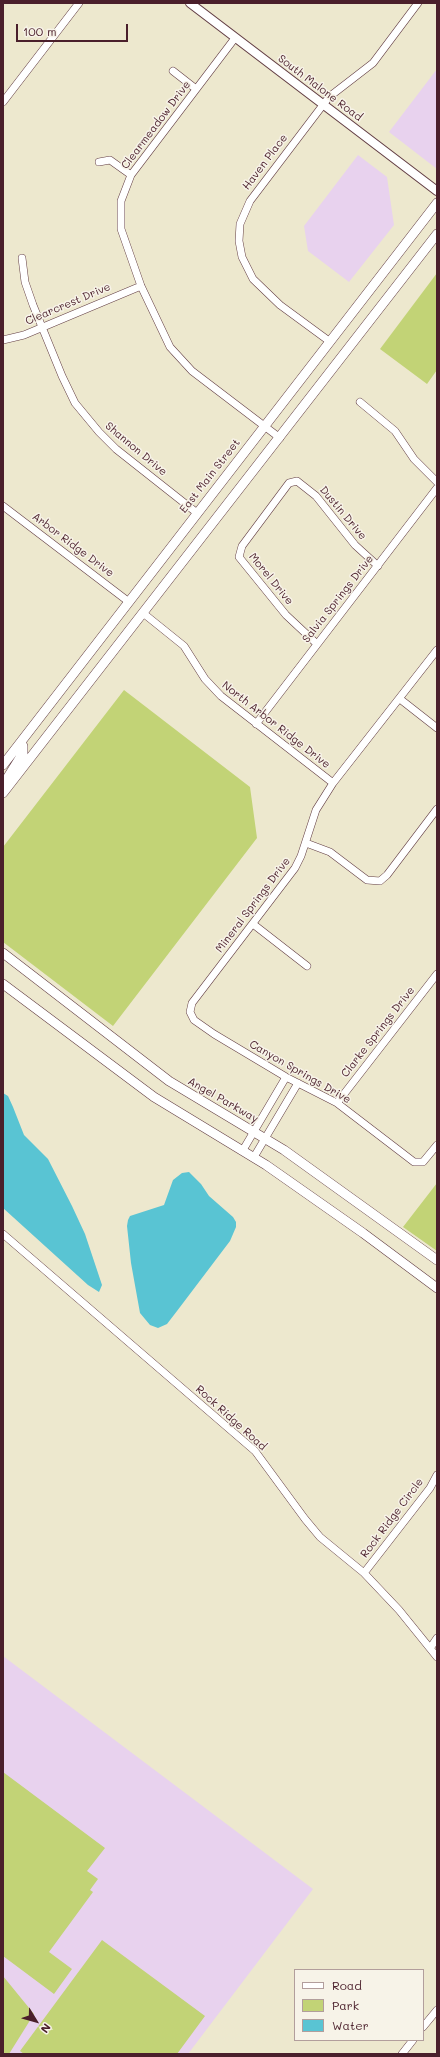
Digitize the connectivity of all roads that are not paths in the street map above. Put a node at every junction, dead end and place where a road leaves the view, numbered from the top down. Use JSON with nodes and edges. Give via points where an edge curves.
{"nodes":[{"id":1,"x":80,"y":3,"type":"edge"},
{"id":2,"x":190,"y":3,"type":"edge"},
{"id":3,"x":418,"y":3,"type":"edge"},
{"id":4,"x":235,"y":38,"type":"junction"},
{"id":5,"x":173,"y":71,"type":"dead end"},
{"id":6,"x":196,"y":89,"type":"junction"},
{"id":7,"x":3,"y":102,"type":"edge"},
{"id":8,"x":323,"y":104,"type":"junction"},
{"id":9,"x":99,"y":162,"type":"dead end"},
{"id":10,"x":131,"y":175,"type":"junction"},
{"id":11,"x":437,"y":191,"type":"edge"},
{"id":12,"x":437,"y":203,"type":"edge"},
{"id":13,"x":437,"y":234,"type":"edge"},
{"id":14,"x":22,"y":258,"type":"dead end"},
{"id":15,"x":141,"y":286,"type":"junction"},
{"id":16,"x":41,"y":327,"type":"junction"},
{"id":17,"x":3,"y":340,"type":"edge"},
{"id":18,"x":329,"y":341,"type":"junction"},
{"id":19,"x":360,"y":402,"type":"dead end"},
{"id":20,"x":264,"y":426,"type":"junction"},
{"id":21,"x":280,"y":438,"type":"junction"},
{"id":22,"x":437,"y":482,"type":"edge"},
{"id":23,"x":289,"y":483,"type":"joint"},
{"id":24,"x":437,"y":488,"type":"edge"},
{"id":25,"x":3,"y":506,"type":"edge"},
{"id":26,"x":197,"y":513,"type":"junction"},
{"id":27,"x":378,"y":566,"type":"junction"},
{"id":28,"x":129,"y":602,"type":"junction"},
{"id":29,"x":143,"y":613,"type":"junction"},
{"id":30,"x":317,"y":644,"type":"junction"},
{"id":31,"x":437,"y":650,"type":"edge"},
{"id":32,"x":400,"y":699,"type":"junction"},
{"id":33,"x":256,"y":724,"type":"junction"},
{"id":34,"x":437,"y":728,"type":"edge"},
{"id":35,"x":20,"y":743,"type":"junction"},
{"id":36,"x":3,"y":765,"type":"edge"},
{"id":37,"x":333,"y":783,"type":"junction"},
{"id":38,"x":3,"y":785,"type":"edge"},
{"id":39,"x":3,"y":793,"type":"edge"},
{"id":40,"x":437,"y":809,"type":"edge"},
{"id":41,"x":306,"y":843,"type":"junction"},
{"id":42,"x":253,"y":924,"type":"junction"},
{"id":43,"x":3,"y":953,"type":"edge"},
{"id":44,"x":308,"y":966,"type":"dead end"},
{"id":45,"x":437,"y":974,"type":"edge"},
{"id":46,"x":3,"y":984,"type":"edge"},
{"id":47,"x":190,"y":1012,"type":"joint"},
{"id":48,"x":286,"y":1077,"type":"junction"},
{"id":49,"x":298,"y":1083,"type":"junction"},
{"id":50,"x":337,"y":1104,"type":"junction"},
{"id":51,"x":254,"y":1132,"type":"junction"},
{"id":52,"x":266,"y":1139,"type":"junction"},
{"id":53,"x":437,"y":1145,"type":"edge"},
{"id":54,"x":243,"y":1150,"type":"junction"},
{"id":55,"x":254,"y":1157,"type":"junction"},
{"id":56,"x":3,"y":1234,"type":"edge"},
{"id":57,"x":437,"y":1260,"type":"edge"},
{"id":58,"x":437,"y":1288,"type":"edge"},
{"id":59,"x":437,"y":1475,"type":"edge"},
{"id":60,"x":364,"y":1573,"type":"junction"},
{"id":61,"x":437,"y":1638,"type":"edge"},
{"id":62,"x":431,"y":1647,"type":"junction"},
{"id":63,"x":437,"y":1657,"type":"edge"},
{"id":64,"x":437,"y":2010,"type":"edge"},
{"id":65,"x":424,"y":2027,"type":"edge"},
{"id":66,"x":412,"y":2041,"type":"edge"},
{"id":67,"x":402,"y":2054,"type":"edge"}],
"edges":[{"from":1,"to":7,"type":"street"},
{"from":2,"to":4,"type":"street","name":"South Malone Road"},
{"from":3,"to":8,"type":"street","name":"Haven Place","via":[[373,63]]},
{"from":4,"to":6,"type":"street","name":"Clearmeadow Drive"},
{"from":4,"to":8,"type":"street","name":"South Malone Road"},
{"from":5,"to":6,"type":"street"},
{"from":6,"to":10,"type":"street","name":"Clearmeadow Drive"},
{"from":8,"to":11,"type":"street","name":"South Malone Road"},
{"from":8,"to":18,"type":"street","name":"Haven Place","via":[[250,201],[240,224],[239,241],[245,266],[253,279],[280,305]]},
{"from":9,"to":10,"type":"street","via":[[110,160]]},
{"from":10,"to":15,"type":"street","name":"Clearmeadow Drive","via":[[121,201],[121,229]]},
{"from":12,"to":18,"type":"main road","name":"East Main Street"},
{"from":13,"to":21,"type":"main road"},
{"from":14,"to":16,"type":"street","name":"Shannon Drive","via":[[25,282]]},
{"from":15,"to":16,"type":"street","name":"Clearcrest Drive"},
{"from":15,"to":20,"type":"street","name":"Clearmeadow Drive","via":[[162,334],[179,359]]},
{"from":16,"to":17,"type":"street","name":"Clearcrest Drive"},
{"from":16,"to":26,"type":"street","name":"Shannon Drive","via":[[75,403],[88,420],[116,449]]},
{"from":18,"to":20,"type":"main road","name":"East Main Street"},
{"from":19,"to":22,"type":"street","via":[[395,431],[414,458]]},
{"from":20,"to":21,"type":"street","name":"Clearmeadow Drive"},
{"from":20,"to":26,"type":"main road","name":"East Main Street"},
{"from":21,"to":29,"type":"main road"},
{"from":23,"to":27,"type":"street","name":"Dustin Drive","via":[[297,481],[316,496],[355,545]]},
{"from":23,"to":30,"type":"street","name":"Morel Drive","via":[[242,546],[239,557],[286,615]]},
{"from":24,"to":27,"type":"street","name":"Salvia Springs Drive"},
{"from":25,"to":28,"type":"street","name":"Arbor Ridge Drive"},
{"from":26,"to":28,"type":"main road","name":"East Main Street"},
{"from":27,"to":30,"type":"street","name":"Salvia Springs Drive"},
{"from":28,"to":29,"type":"main road"},
{"from":28,"to":35,"type":"main road","name":"East Main Street"},
{"from":29,"to":33,"type":"street","name":"North Arbor Ridge Drive","via":[[184,646],[212,688]]},
{"from":29,"to":39,"type":"main road"},
{"from":30,"to":33,"type":"street","name":"Salvia Springs Drive"},
{"from":31,"to":32,"type":"street","name":"Mineral Springs Drive"},
{"from":32,"to":34,"type":"street"},
{"from":32,"to":37,"type":"street","name":"Mineral Springs Drive"},
{"from":33,"to":37,"type":"street","name":"North Arbor Ridge Drive"},
{"from":35,"to":36,"type":"main road","name":"East Main Street"},
{"from":35,"to":38,"type":"main road","via":[[23,746],[23,753]]},
{"from":37,"to":41,"type":"street","name":"Mineral Springs Drive","via":[[316,810]]},
{"from":40,"to":41,"type":"street","via":[[380,880],[367,880],[330,852]]},
{"from":41,"to":42,"type":"street","name":"Mineral Springs Drive","via":[[296,868]]},
{"from":42,"to":44,"type":"street"},
{"from":42,"to":47,"type":"street","name":"Mineral Springs Drive","via":[[192,1003]]},
{"from":43,"to":51,"type":"main road","name":"Angel Parkway","via":[[169,1081]]},
{"from":45,"to":50,"type":"street","name":"Clarke Springs Drive"},
{"from":46,"to":54,"type":"main road","via":[[154,1098]]},
{"from":47,"to":48,"type":"street","name":"Canyon Springs Drive","via":[[194,1020],[214,1034]]},
{"from":48,"to":49,"type":"street","name":"Canyon Springs Drive"},
{"from":48,"to":51,"type":"street"},
{"from":49,"to":50,"type":"street","name":"Canyon Springs Drive"},
{"from":49,"to":52,"type":"street"},
{"from":50,"to":53,"type":"street","name":"Canyon Springs Drive","via":[[414,1162],[426,1160]]},
{"from":51,"to":52,"type":"main road","name":"Angel Parkway"},
{"from":51,"to":54,"type":"street"},
{"from":52,"to":55,"type":"street"},
{"from":52,"to":57,"type":"main road","name":"Angel Parkway"},
{"from":54,"to":55,"type":"main road"},
{"from":55,"to":58,"type":"main road"},
{"from":56,"to":60,"type":"street","name":"Rock Ridge Road","via":[[255,1451],[320,1537]]},
{"from":59,"to":60,"type":"street","name":"Rock Ridge Circle","via":[[430,1488]]},
{"from":60,"to":62,"type":"street","name":"Rock Ridge Road"},
{"from":61,"to":62,"type":"street"},
{"from":62,"to":63,"type":"street","name":"Rock Ridge Road"},
{"from":64,"to":65,"type":"street"},
{"from":66,"to":67,"type":"street"}]}
